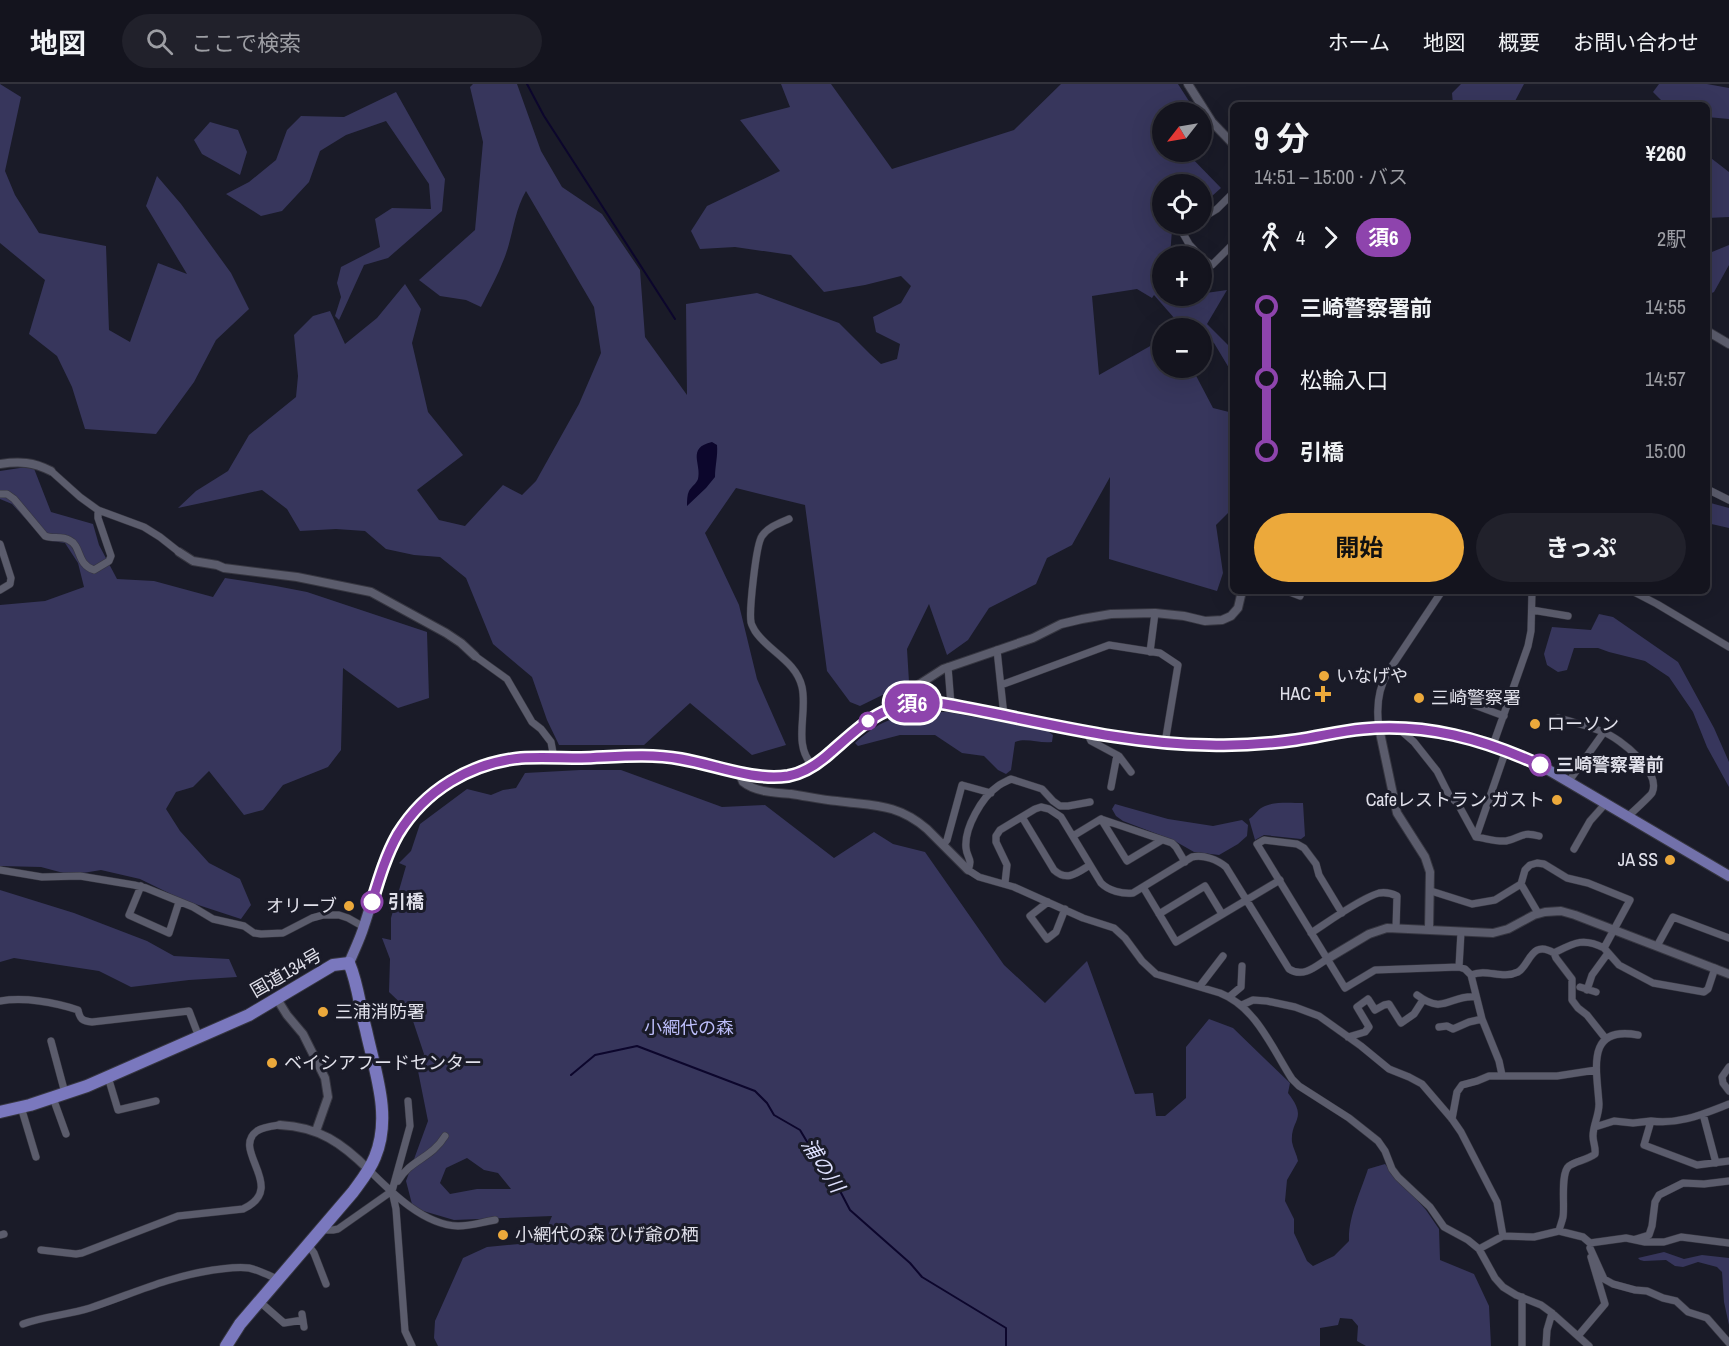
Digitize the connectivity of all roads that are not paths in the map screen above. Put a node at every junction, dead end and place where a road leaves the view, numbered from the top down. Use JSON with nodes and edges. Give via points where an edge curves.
{"nodes":[{"id":1,"x":1188,"y":84,"type":"edge"},
{"id":2,"x":1230,"y":141,"type":"edge"},
{"id":3,"x":1230,"y":196,"type":"edge"},
{"id":4,"x":1212,"y":211,"type":"edge"},
{"id":5,"x":1230,"y":247,"type":"edge"},
{"id":6,"x":1212,"y":265,"type":"edge"},
{"id":7,"x":1710,"y":333,"type":"edge"},
{"id":8,"x":1729,"y":344,"type":"edge"},
{"id":9,"x":0,"y":464,"type":"edge"},
{"id":10,"x":51,"y":471,"type":"joint"},
{"id":11,"x":1710,"y":490,"type":"edge"},
{"id":12,"x":0,"y":494,"type":"edge"},
{"id":13,"x":1729,"y":500,"type":"edge"},
{"id":14,"x":98,"y":510,"type":"junction"},
{"id":15,"x":789,"y":519,"type":"dead end"},
{"id":16,"x":0,"y":544,"type":"edge"},
{"id":17,"x":179,"y":552,"type":"joint"},
{"id":18,"x":0,"y":590,"type":"edge"},
{"id":19,"x":1241,"y":594,"type":"edge"},
{"id":20,"x":1440,"y":594,"type":"edge"},
{"id":21,"x":1532,"y":594,"type":"edge"},
{"id":22,"x":1638,"y":594,"type":"edge"},
{"id":23,"x":1532,"y":610,"type":"junction"},
{"id":24,"x":1155,"y":613,"type":"junction"},
{"id":25,"x":1568,"y":616,"type":"dead end"},
{"id":26,"x":1729,"y":647,"type":"edge"},
{"id":27,"x":997,"y":650,"type":"junction"},
{"id":28,"x":1150,"y":652,"type":"junction"},
{"id":29,"x":475,"y":656,"type":"joint"},
{"id":30,"x":948,"y":667,"type":"junction"},
{"id":31,"x":1001,"y":685,"type":"junction"},
{"id":32,"x":1469,"y":703,"type":"dead end"},
{"id":33,"x":951,"y":705,"type":"junction"},
{"id":34,"x":897,"y":706,"type":"junction"},
{"id":35,"x":1004,"y":716,"type":"junction"},
{"id":36,"x":1504,"y":716,"type":"junction"},
{"id":37,"x":1558,"y":718,"type":"dead end"},
{"id":38,"x":1379,"y":728,"type":"junction"},
{"id":39,"x":1398,"y":728,"type":"junction"},
{"id":40,"x":1086,"y":731,"type":"junction"},
{"id":41,"x":1604,"y":732,"type":"junction"},
{"id":42,"x":1165,"y":743,"type":"junction"},
{"id":43,"x":1493,"y":745,"type":"junction"},
{"id":44,"x":1506,"y":750,"type":"junction"},
{"id":45,"x":1117,"y":755,"type":"junction"},
{"id":46,"x":554,"y":758,"type":"junction"},
{"id":47,"x":813,"y":766,"type":"junction"},
{"id":48,"x":739,"y":772,"type":"junction"},
{"id":49,"x":1131,"y":772,"type":"dead end"},
{"id":50,"x":1569,"y":781,"type":"junction"},
{"id":51,"x":1111,"y":787,"type":"dead end"},
{"id":52,"x":991,"y":793,"type":"junction"},
{"id":53,"x":1090,"y":802,"type":"dead end"},
{"id":54,"x":1606,"y":803,"type":"junction"},
{"id":55,"x":1628,"y":816,"type":"junction"},
{"id":56,"x":1022,"y":817,"type":"junction"},
{"id":57,"x":1101,"y":819,"type":"junction"},
{"id":58,"x":1072,"y":836,"type":"junction"},
{"id":59,"x":1539,"y":836,"type":"dead end"},
{"id":60,"x":1476,"y":837,"type":"junction"},
{"id":61,"x":1162,"y":840,"type":"junction"},
{"id":62,"x":944,"y":845,"type":"junction"},
{"id":63,"x":1574,"y":849,"type":"dead end"},
{"id":64,"x":1185,"y":862,"type":"junction"},
{"id":65,"x":1090,"y":865,"type":"junction"},
{"id":66,"x":0,"y":870,"type":"edge"},
{"id":67,"x":968,"y":870,"type":"junction"},
{"id":68,"x":1729,"y":876,"type":"edge"},
{"id":69,"x":1280,"y":880,"type":"junction"},
{"id":70,"x":1005,"y":883,"type":"junction"},
{"id":71,"x":1521,"y":884,"type":"junction"},
{"id":72,"x":141,"y":886,"type":"junction"},
{"id":73,"x":1143,"y":887,"type":"junction"},
{"id":74,"x":1431,"y":891,"type":"junction"},
{"id":75,"x":1247,"y":900,"type":"junction"},
{"id":76,"x":178,"y":902,"type":"junction"},
{"id":77,"x":1048,"y":902,"type":"junction"},
{"id":78,"x":1065,"y":909,"type":"junction"},
{"id":79,"x":1342,"y":913,"type":"junction"},
{"id":80,"x":1538,"y":913,"type":"junction"},
{"id":81,"x":1159,"y":914,"type":"junction"},
{"id":82,"x":1222,"y":914,"type":"junction"},
{"id":83,"x":364,"y":927,"type":"junction"},
{"id":84,"x":1396,"y":927,"type":"junction"},
{"id":85,"x":1429,"y":929,"type":"junction"},
{"id":86,"x":1614,"y":930,"type":"junction"},
{"id":87,"x":1461,"y":932,"type":"junction"},
{"id":88,"x":1311,"y":933,"type":"junction"},
{"id":89,"x":1729,"y":938,"type":"edge"},
{"id":90,"x":1657,"y":946,"type":"junction"},
{"id":91,"x":1606,"y":950,"type":"junction"},
{"id":92,"x":1554,"y":953,"type":"junction"},
{"id":93,"x":1223,"y":956,"type":"dead end"},
{"id":94,"x":1327,"y":959,"type":"junction"},
{"id":95,"x":349,"y":963,"type":"junction"},
{"id":96,"x":1242,"y":966,"type":"dead end"},
{"id":97,"x":1459,"y":967,"type":"junction"},
{"id":98,"x":1716,"y":968,"type":"junction"},
{"id":99,"x":1729,"y":974,"type":"edge"},
{"id":100,"x":1471,"y":975,"type":"junction"},
{"id":101,"x":1200,"y":986,"type":"junction"},
{"id":102,"x":1596,"y":992,"type":"dead end"},
{"id":103,"x":1230,"y":997,"type":"junction"},
{"id":104,"x":1476,"y":997,"type":"junction"},
{"id":105,"x":277,"y":999,"type":"junction"},
{"id":106,"x":0,"y":1001,"type":"edge"},
{"id":107,"x":1242,"y":1005,"type":"junction"},
{"id":108,"x":1482,"y":1019,"type":"junction"},
{"id":109,"x":1439,"y":1027,"type":"dead end"},
{"id":110,"x":1638,"y":1035,"type":"dead end"},
{"id":111,"x":199,"y":1037,"type":"junction"},
{"id":112,"x":1348,"y":1037,"type":"junction"},
{"id":113,"x":1606,"y":1039,"type":"junction"},
{"id":114,"x":51,"y":1041,"type":"dead end"},
{"id":115,"x":1729,"y":1067,"type":"edge"},
{"id":116,"x":1596,"y":1070,"type":"junction"},
{"id":117,"x":1502,"y":1075,"type":"junction"},
{"id":118,"x":108,"y":1077,"type":"junction"},
{"id":119,"x":1729,"y":1091,"type":"edge"},
{"id":120,"x":59,"y":1096,"type":"junction"},
{"id":121,"x":156,"y":1101,"type":"dead end"},
{"id":122,"x":408,"y":1101,"type":"dead end"},
{"id":123,"x":1729,"y":1104,"type":"edge"},
{"id":124,"x":21,"y":1107,"type":"junction"},
{"id":125,"x":0,"y":1112,"type":"edge"},
{"id":126,"x":1703,"y":1114,"type":"junction"},
{"id":127,"x":1452,"y":1119,"type":"junction"},
{"id":128,"x":1651,"y":1120,"type":"junction"},
{"id":129,"x":280,"y":1125,"type":"joint"},
{"id":130,"x":1595,"y":1127,"type":"junction"},
{"id":131,"x":316,"y":1131,"type":"junction"},
{"id":132,"x":66,"y":1134,"type":"dead end"},
{"id":133,"x":445,"y":1136,"type":"dead end"},
{"id":134,"x":36,"y":1157,"type":"dead end"},
{"id":135,"x":1729,"y":1161,"type":"edge"},
{"id":136,"x":1716,"y":1163,"type":"junction"},
{"id":137,"x":369,"y":1170,"type":"junction"},
{"id":138,"x":1729,"y":1181,"type":"edge"},
{"id":139,"x":393,"y":1190,"type":"junction"},
{"id":140,"x":495,"y":1220,"type":"dead end"},
{"id":141,"x":322,"y":1230,"type":"junction"},
{"id":142,"x":1559,"y":1231,"type":"junction"},
{"id":143,"x":1503,"y":1236,"type":"junction"},
{"id":144,"x":1633,"y":1239,"type":"junction"},
{"id":145,"x":1729,"y":1243,"type":"edge"},
{"id":146,"x":309,"y":1246,"type":"junction"},
{"id":147,"x":1590,"y":1246,"type":"junction"},
{"id":148,"x":1479,"y":1249,"type":"junction"},
{"id":149,"x":41,"y":1250,"type":"dead end"},
{"id":150,"x":279,"y":1280,"type":"junction"},
{"id":151,"x":326,"y":1284,"type":"dead end"},
{"id":152,"x":1522,"y":1297,"type":"junction"},
{"id":153,"x":260,"y":1302,"type":"junction"},
{"id":154,"x":1552,"y":1313,"type":"junction"},
{"id":155,"x":303,"y":1320,"type":"dead end"},
{"id":156,"x":23,"y":1324,"type":"dead end"},
{"id":157,"x":1578,"y":1336,"type":"junction"},
{"id":158,"x":1729,"y":1343,"type":"edge"},
{"id":159,"x":226,"y":1346,"type":"edge"},
{"id":160,"x":412,"y":1346,"type":"edge"},
{"id":161,"x":1522,"y":1346,"type":"edge"},
{"id":162,"x":1546,"y":1346,"type":"edge"},
{"id":163,"x":1589,"y":1346,"type":"edge"}],
"edges":[{"from":1,"to":2,"type":"street","via":[[1212,122]]},
{"from":3,"to":4,"type":"street"},
{"from":5,"to":6,"type":"street"},
{"from":7,"to":8,"type":"street"},
{"from":9,"to":10,"type":"street","via":[[36,464]]},
{"from":10,"to":14,"type":"street"},
{"from":11,"to":13,"type":"street"},
{"from":12,"to":14,"type":"street","via":[[14,499],[45,536],[70,540],[82,563],[94,570],[111,556]]},
{"from":14,"to":17,"type":"street","via":[[144,527]]},
{"from":15,"to":47,"type":"street","via":[[760,537],[751,623],[801,684],[804,758]]},
{"from":16,"to":18,"type":"street","via":[[11,578],[10,584]]},
{"from":17,"to":29,"type":"street","via":[[193,561],[224,568],[371,592],[446,633]]},
{"from":19,"to":24,"type":"street","via":[[1238,608],[1222,620]]},
{"from":20,"to":38,"type":"street","via":[[1385,677],[1379,693]]},
{"from":21,"to":23,"type":"street"},
{"from":22,"to":26,"type":"street"},
{"from":23,"to":25,"type":"street"},
{"from":23,"to":36,"type":"street","via":[[1528,646]]},
{"from":24,"to":27,"type":"street","via":[[1082,619]]},
{"from":24,"to":28,"type":"street"},
{"from":27,"to":30,"type":"street"},
{"from":27,"to":31,"type":"street"},
{"from":28,"to":31,"type":"street","via":[[1109,645]]},
{"from":28,"to":42,"type":"street","via":[[1160,653],[1178,665]]},
{"from":29,"to":46,"type":"street","via":[[507,679],[532,722],[551,742]]},
{"from":30,"to":33,"type":"street"},
{"from":30,"to":34,"type":"street","via":[[904,694]]},
{"from":31,"to":35,"type":"street"},
{"from":32,"to":36,"type":"street"},
{"from":33,"to":34,"type":"main road","via":[[927,702]]},
{"from":33,"to":35,"type":"main road"},
{"from":34,"to":47,"type":"main road","via":[[866,722]]},
{"from":35,"to":40,"type":"main road"},
{"from":36,"to":43,"type":"street"},
{"from":37,"to":41,"type":"street"},
{"from":38,"to":39,"type":"main road"},
{"from":38,"to":42,"type":"main road","via":[[1262,743]]},
{"from":38,"to":74,"type":"street","via":[[1397,813],[1425,857]]},
{"from":39,"to":43,"type":"main road","via":[[1449,734]]},
{"from":39,"to":60,"type":"street","via":[[1437,771]]},
{"from":40,"to":42,"type":"main road"},
{"from":40,"to":45,"type":"street","via":[[1091,741]]},
{"from":41,"to":50,"type":"street"},
{"from":41,"to":55,"type":"street","via":[[1622,742],[1647,768],[1653,781],[1652,794]]},
{"from":43,"to":44,"type":"main road"},
{"from":44,"to":50,"type":"main road"},
{"from":44,"to":60,"type":"street"},
{"from":45,"to":49,"type":"street"},
{"from":45,"to":51,"type":"street"},
{"from":46,"to":48,"type":"main road","via":[[661,757]]},
{"from":46,"to":83,"type":"main road","via":[[521,758],[480,766],[427,799],[392,845]]},
{"from":47,"to":48,"type":"main road","via":[[782,776]]},
{"from":48,"to":62,"type":"street","via":[[742,783],[755,789],[892,808],[920,823]]},
{"from":50,"to":54,"type":"main road"},
{"from":52,"to":53,"type":"street","via":[[1011,779],[1042,789],[1060,806]]},
{"from":52,"to":62,"type":"street","via":[[962,785]]},
{"from":52,"to":67,"type":"street","via":[[969,827]]},
{"from":54,"to":55,"type":"main road"},
{"from":54,"to":63,"type":"street"},
{"from":55,"to":68,"type":"main road"},
{"from":56,"to":58,"type":"street","via":[[1037,808],[1049,808],[1058,813]]},
{"from":56,"to":65,"type":"street","via":[[1058,873],[1071,876]]},
{"from":56,"to":70,"type":"street","via":[[996,836],[996,845],[1007,865]]},
{"from":57,"to":58,"type":"street"},
{"from":57,"to":61,"type":"street"},
{"from":57,"to":61,"type":"street","via":[[1127,861]]},
{"from":58,"to":65,"type":"street"},
{"from":59,"to":60,"type":"street","via":[[1528,833],[1500,841]]},
{"from":61,"to":64,"type":"street","via":[[1172,843]]},
{"from":62,"to":67,"type":"street"},
{"from":64,"to":73,"type":"street"},
{"from":64,"to":75,"type":"street","via":[[1202,856],[1224,864]]},
{"from":65,"to":73,"type":"street","via":[[1110,890],[1129,893]]},
{"from":66,"to":72,"type":"street","via":[[42,878],[80,876]]},
{"from":67,"to":70,"type":"street"},
{"from":69,"to":75,"type":"street"},
{"from":69,"to":79,"type":"street","via":[[1257,844],[1264,840],[1304,848]]},
{"from":69,"to":88,"type":"street"},
{"from":70,"to":77,"type":"street"},
{"from":71,"to":74,"type":"street","via":[[1495,900],[1472,904]]},
{"from":71,"to":80,"type":"street"},
{"from":71,"to":86,"type":"street","via":[[1530,865],[1544,864],[1567,878],[1630,900]]},
{"from":72,"to":76,"type":"street"},
{"from":72,"to":76,"type":"street","via":[[129,915],[169,933]]},
{"from":73,"to":81,"type":"street"},
{"from":74,"to":85,"type":"street"},
{"from":75,"to":82,"type":"street"},
{"from":75,"to":94,"type":"street","via":[[1289,969],[1304,973]]},
{"from":76,"to":83,"type":"street","via":[[213,919],[261,934],[283,933],[323,915],[339,915]]},
{"from":77,"to":78,"type":"street"},
{"from":77,"to":78,"type":"street","via":[[1029,916],[1047,939],[1056,932]]},
{"from":78,"to":101,"type":"street","via":[[1118,931],[1156,974]]},
{"from":79,"to":84,"type":"street","via":[[1372,896],[1395,894]]},
{"from":79,"to":88,"type":"street"},
{"from":80,"to":86,"type":"street","via":[[1566,912]]},
{"from":80,"to":87,"type":"street","via":[[1499,932]]},
{"from":81,"to":82,"type":"street","via":[[1176,942]]},
{"from":81,"to":82,"type":"street","via":[[1205,886]]},
{"from":83,"to":95,"type":"main road"},
{"from":84,"to":85,"type":"street"},
{"from":84,"to":94,"type":"street","via":[[1369,934]]},
{"from":85,"to":87,"type":"street"},
{"from":86,"to":90,"type":"street"},
{"from":86,"to":91,"type":"street"},
{"from":87,"to":97,"type":"street"},
{"from":88,"to":94,"type":"street"},
{"from":89,"to":90,"type":"street","via":[[1673,917]]},
{"from":90,"to":98,"type":"street"},
{"from":91,"to":92,"type":"street","via":[[1592,942],[1581,942]]},
{"from":91,"to":98,"type":"street","via":[[1619,965],[1653,983],[1704,992]]},
{"from":91,"to":102,"type":"street","via":[[1584,988]]},
{"from":92,"to":100,"type":"street","via":[[1544,949],[1534,952],[1515,973]]},
{"from":92,"to":113,"type":"street","via":[[1572,979],[1572,1000]]},
{"from":93,"to":101,"type":"street"},
{"from":94,"to":97,"type":"street","via":[[1345,988],[1374,970]]},
{"from":95,"to":105,"type":"highway","name":"国道134号","via":[[333,965]]},
{"from":95,"to":137,"type":"highway","name":"国道134号","via":[[382,1099],[380,1144]]},
{"from":96,"to":103,"type":"street","via":[[1241,987]]},
{"from":97,"to":100,"type":"street"},
{"from":98,"to":99,"type":"street"},
{"from":100,"to":104,"type":"street"},
{"from":101,"to":103,"type":"street"},
{"from":103,"to":107,"type":"street"},
{"from":104,"to":108,"type":"street"},
{"from":104,"to":112,"type":"street","via":[[1440,1005],[1429,1004],[1420,997],[1414,1014],[1401,1023],[1389,1004],[1375,1010],[1368,999],[1357,1007],[1369,1027]]},
{"from":105,"to":111,"type":"highway","name":"国道134号"},
{"from":105,"to":131,"type":"street","via":[[303,1034],[325,1078],[328,1097]]},
{"from":106,"to":111,"type":"street","via":[[13,999],[68,1007],[78,1010],[83,1021],[92,1022],[189,1011]]},
{"from":107,"to":112,"type":"street","via":[[1259,1000],[1295,1007],[1319,1016]]},
{"from":107,"to":148,"type":"street","via":[[1296,1083],[1378,1141],[1392,1169],[1430,1207],[1441,1224]]},
{"from":108,"to":109,"type":"street","via":[[1453,1029]]},
{"from":108,"to":117,"type":"street"},
{"from":110,"to":113,"type":"street","via":[[1622,1032]]},
{"from":111,"to":118,"type":"highway","name":"国道134号"},
{"from":112,"to":127,"type":"street","via":[[1394,1072],[1422,1084]]},
{"from":113,"to":116,"type":"street","via":[[1599,1048]]},
{"from":114,"to":120,"type":"street"},
{"from":115,"to":119,"type":"street","via":[[1722,1077]]},
{"from":116,"to":117,"type":"street","via":[[1557,1076]]},
{"from":116,"to":130,"type":"street","via":[[1599,1112]]},
{"from":117,"to":127,"type":"street","via":[[1462,1084]]},
{"from":118,"to":120,"type":"highway","name":"国道134号"},
{"from":118,"to":121,"type":"street","via":[[118,1110]]},
{"from":120,"to":124,"type":"highway","name":"国道134号"},
{"from":120,"to":132,"type":"street"},
{"from":122,"to":139,"type":"street","via":[[410,1126]]},
{"from":123,"to":126,"type":"street"},
{"from":124,"to":125,"type":"highway","name":"国道134号"},
{"from":124,"to":134,"type":"street"},
{"from":126,"to":128,"type":"street","via":[[1674,1121]]},
{"from":126,"to":136,"type":"street"},
{"from":127,"to":143,"type":"street","via":[[1497,1202]]},
{"from":128,"to":130,"type":"street","via":[[1614,1121]]},
{"from":128,"to":136,"type":"street","via":[[1644,1145],[1690,1164]]},
{"from":129,"to":131,"type":"street"},
{"from":129,"to":149,"type":"street","via":[[259,1129],[252,1136],[249,1145],[262,1189],[252,1205],[178,1216],[82,1253]]},
{"from":130,"to":142,"type":"street","via":[[1594,1154],[1566,1170]]},
{"from":131,"to":137,"type":"street","via":[[336,1141]]},
{"from":133,"to":139,"type":"street","via":[[429,1155],[401,1175]]},
{"from":135,"to":136,"type":"street"},
{"from":137,"to":139,"type":"street"},
{"from":137,"to":141,"type":"highway","name":"国道134号"},
{"from":138,"to":144,"type":"street","via":[[1683,1183],[1659,1195],[1649,1235]]},
{"from":139,"to":140,"type":"street","via":[[423,1215],[445,1225],[477,1225]]},
{"from":139,"to":141,"type":"street","via":[[338,1228]]},
{"from":139,"to":160,"type":"street","via":[[405,1331]]},
{"from":141,"to":146,"type":"highway","name":"国道134号"},
{"from":142,"to":143,"type":"street","via":[[1534,1237]]},
{"from":142,"to":147,"type":"street","via":[[1582,1237]]},
{"from":143,"to":148,"type":"street"},
{"from":144,"to":145,"type":"street","via":[[1657,1243],[1681,1237]]},
{"from":144,"to":147,"type":"street"},
{"from":146,"to":150,"type":"highway","name":"国道134号"},
{"from":146,"to":151,"type":"street"},
{"from":147,"to":157,"type":"street","via":[[1605,1304]]},
{"from":147,"to":158,"type":"street","via":[[1604,1279],[1676,1301],[1707,1318]]},
{"from":148,"to":152,"type":"street","via":[[1499,1282]]},
{"from":150,"to":153,"type":"highway","name":"国道134号"},
{"from":150,"to":156,"type":"street","via":[[252,1269],[233,1267],[200,1272]]},
{"from":152,"to":154,"type":"street"},
{"from":152,"to":161,"type":"street"},
{"from":153,"to":155,"type":"street","via":[[284,1323]]},
{"from":153,"to":159,"type":"highway","name":"国道134号"},
{"from":154,"to":157,"type":"street"},
{"from":154,"to":162,"type":"street"},
{"from":157,"to":163,"type":"street"}]}
